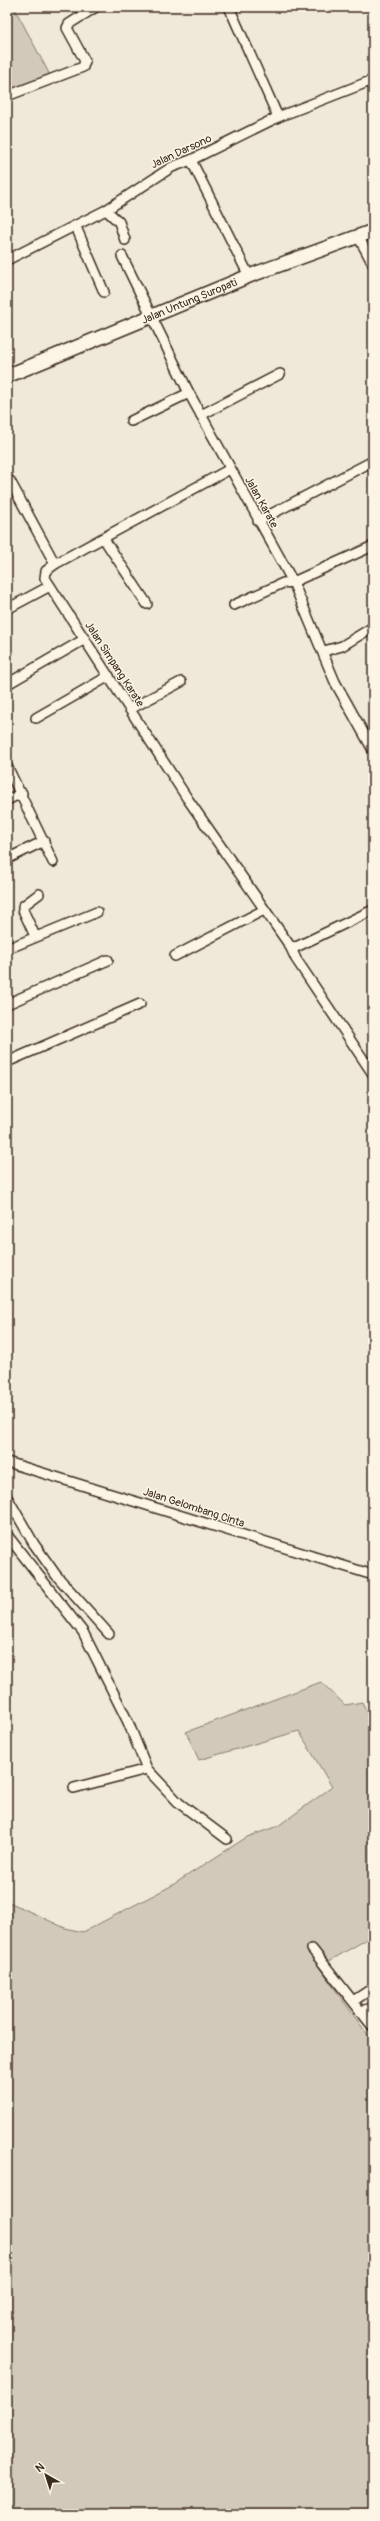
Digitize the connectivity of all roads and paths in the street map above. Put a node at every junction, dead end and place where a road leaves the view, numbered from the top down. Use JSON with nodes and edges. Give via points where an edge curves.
{"nodes":[{"id":1,"x":229,"y":7,"type":"edge"},
{"id":2,"x":94,"y":8,"type":"edge"},
{"id":3,"x":373,"y":80,"type":"edge"},
{"id":4,"x":7,"y":96,"type":"edge"},
{"id":5,"x":278,"y":117,"type":"junction"},
{"id":6,"x":191,"y":160,"type":"junction"},
{"id":7,"x":106,"y":210,"type":"junction"},
{"id":8,"x":76,"y":227,"type":"junction"},
{"id":9,"x":373,"y":231,"type":"edge"},
{"id":10,"x":358,"y":236,"type":"junction"},
{"id":11,"x":125,"y":240,"type":"dead end"},
{"id":12,"x":122,"y":256,"type":"dead end"},
{"id":13,"x":7,"y":260,"type":"edge"},
{"id":14,"x":373,"y":264,"type":"edge"},
{"id":15,"x":249,"y":276,"type":"junction"},
{"id":16,"x":104,"y":292,"type":"dead end"},
{"id":17,"x":151,"y":318,"type":"junction"},
{"id":18,"x":280,"y":374,"type":"dead end"},
{"id":19,"x":7,"y":376,"type":"edge"},
{"id":20,"x":189,"y":393,"type":"junction"},
{"id":21,"x":201,"y":415,"type":"junction"},
{"id":22,"x":131,"y":421,"type":"dead end"},
{"id":23,"x":373,"y":461,"type":"edge"},
{"id":24,"x":230,"y":469,"type":"junction"},
{"id":25,"x":10,"y":481,"type":"dead end"},
{"id":26,"x":258,"y":521,"type":"junction"},
{"id":27,"x":104,"y":539,"type":"junction"},
{"id":28,"x":373,"y":546,"type":"edge"},
{"id":29,"x":55,"y":564,"type":"junction"},
{"id":30,"x":293,"y":582,"type":"junction"},
{"id":31,"x":50,"y":586,"type":"junction"},
{"id":32,"x":147,"y":604,"type":"dead end"},
{"id":33,"x":234,"y":605,"type":"dead end"},
{"id":34,"x":7,"y":609,"type":"edge"},
{"id":35,"x":373,"y":627,"type":"edge"},
{"id":36,"x":84,"y":639,"type":"junction"},
{"id":37,"x":324,"y":651,"type":"junction"},
{"id":38,"x":109,"y":676,"type":"junction"},
{"id":39,"x":181,"y":682,"type":"dead end"},
{"id":40,"x":9,"y":683,"type":"dead end"},
{"id":41,"x":130,"y":709,"type":"junction"},
{"id":42,"x":36,"y":718,"type":"dead end"},
{"id":43,"x":373,"y":750,"type":"edge"},
{"id":44,"x":7,"y":766,"type":"edge"},
{"id":45,"x":22,"y":793,"type":"junction"},
{"id":46,"x":7,"y":800,"type":"edge"},
{"id":47,"x":44,"y":841,"type":"junction"},
{"id":48,"x":7,"y":859,"type":"edge"},
{"id":49,"x":53,"y":862,"type":"dead end"},
{"id":50,"x":39,"y":894,"type":"dead end"},
{"id":51,"x":264,"y":910,"type":"junction"},
{"id":52,"x":373,"y":910,"type":"edge"},
{"id":53,"x":97,"y":912,"type":"dead end"},
{"id":54,"x":35,"y":936,"type":"junction"},
{"id":55,"x":289,"y":945,"type":"junction"},
{"id":56,"x":7,"y":949,"type":"edge"},
{"id":57,"x":175,"y":956,"type":"dead end"},
{"id":58,"x":108,"y":960,"type":"dead end"},
{"id":59,"x":7,"y":1004,"type":"edge"},
{"id":60,"x":140,"y":1004,"type":"dead end"},
{"id":61,"x":7,"y":1062,"type":"edge"},
{"id":62,"x":373,"y":1074,"type":"edge"},
{"id":63,"x":7,"y":1462,"type":"edge"},
{"id":64,"x":7,"y":1497,"type":"edge"},
{"id":65,"x":7,"y":1534,"type":"edge"},
{"id":66,"x":373,"y":1575,"type":"edge"},
{"id":67,"x":109,"y":1634,"type":"dead end"},
{"id":68,"x":147,"y":1768,"type":"junction"},
{"id":69,"x":74,"y":1788,"type":"dead end"},
{"id":70,"x":227,"y":1839,"type":"dead end"},
{"id":71,"x":312,"y":1949,"type":"dead end"},
{"id":72,"x":373,"y":1988,"type":"edge"},
{"id":73,"x":352,"y":2001,"type":"junction"},
{"id":74,"x":373,"y":2008,"type":"edge"},
{"id":75,"x":360,"y":2011,"type":"junction"},
{"id":76,"x":373,"y":2027,"type":"edge"}],
"edges":[{"from":1,"to":5,"type":"street"},
{"from":2,"to":4,"type":"street","via":[[69,24],[67,28],[85,60],[83,67]]},
{"from":3,"to":5,"type":"street","name":"Jalan Darsono"},
{"from":5,"to":6,"type":"street","name":"Jalan Darsono"},
{"from":6,"to":7,"type":"street","name":"Jalan Darsono","via":[[172,167]]},
{"from":6,"to":15,"type":"street"},
{"from":7,"to":8,"type":"street","name":"Jalan Darsono"},
{"from":7,"to":11,"type":"street","via":[[119,222]]},
{"from":8,"to":13,"type":"street","name":"Jalan Darsono"},
{"from":8,"to":16,"type":"street"},
{"from":9,"to":10,"type":"main road","name":"Jalan Untung Suropati"},
{"from":10,"to":14,"type":"street"},
{"from":10,"to":15,"type":"main road","name":"Jalan Untung Suropati"},
{"from":12,"to":17,"type":"street","name":"Jalan Karate"},
{"from":15,"to":17,"type":"main road","name":"Jalan Untung Suropati"},
{"from":17,"to":19,"type":"main road","name":"Jalan Untung Suropati"},
{"from":17,"to":20,"type":"street","name":"Jalan Karate"},
{"from":18,"to":21,"type":"street"},
{"from":20,"to":21,"type":"street","name":"Jalan Karate"},
{"from":20,"to":22,"type":"street"},
{"from":21,"to":24,"type":"street","name":"Jalan Karate"},
{"from":23,"to":26,"type":"street"},
{"from":24,"to":26,"type":"street","name":"Jalan Karate"},
{"from":24,"to":27,"type":"street"},
{"from":25,"to":29,"type":"street"},
{"from":26,"to":30,"type":"street","name":"Jalan Karate"},
{"from":27,"to":29,"type":"street"},
{"from":27,"to":32,"type":"street"},
{"from":28,"to":30,"type":"street"},
{"from":29,"to":31,"type":"street","name":"Jalan Simpang Karate","via":[[44,574]]},
{"from":30,"to":33,"type":"street","via":[[283,583]]},
{"from":30,"to":37,"type":"street","name":"Jalan Karate"},
{"from":31,"to":34,"type":"street"},
{"from":31,"to":36,"type":"street","name":"Jalan Simpang Karate"},
{"from":35,"to":37,"type":"street","via":[[342,646]]},
{"from":36,"to":38,"type":"street","name":"Jalan Simpang Karate"},
{"from":36,"to":40,"type":"street"},
{"from":37,"to":43,"type":"street","name":"Jalan Karate","via":[[336,682]]},
{"from":38,"to":41,"type":"street","name":"Jalan Simpang Karate"},
{"from":38,"to":42,"type":"street"},
{"from":39,"to":41,"type":"street"},
{"from":41,"to":51,"type":"street","name":"Jalan Simpang Karate"},
{"from":44,"to":45,"type":"street"},
{"from":45,"to":46,"type":"street"},
{"from":45,"to":47,"type":"street"},
{"from":47,"to":48,"type":"street"},
{"from":47,"to":49,"type":"street"},
{"from":50,"to":54,"type":"street","via":[[23,906]]},
{"from":51,"to":55,"type":"street","name":"Jalan Simpang Karate"},
{"from":51,"to":57,"type":"street"},
{"from":52,"to":55,"type":"street","via":[[296,947]]},
{"from":53,"to":54,"type":"street"},
{"from":54,"to":56,"type":"street"},
{"from":55,"to":62,"type":"street","name":"Jalan Simpang Karate"},
{"from":58,"to":59,"type":"street"},
{"from":60,"to":61,"type":"street"},
{"from":63,"to":66,"type":"street","name":"Jalan Gelombang Cinta"},
{"from":64,"to":67,"type":"street","via":[[56,1576]]},
{"from":65,"to":68,"type":"street","via":[[83,1632],[128,1722]]},
{"from":68,"to":69,"type":"street"},
{"from":68,"to":70,"type":"street","via":[[179,1803]]},
{"from":71,"to":73,"type":"street"},
{"from":72,"to":73,"type":"street"},
{"from":73,"to":75,"type":"street"},
{"from":74,"to":75,"type":"street"},
{"from":75,"to":76,"type":"street"}]}
